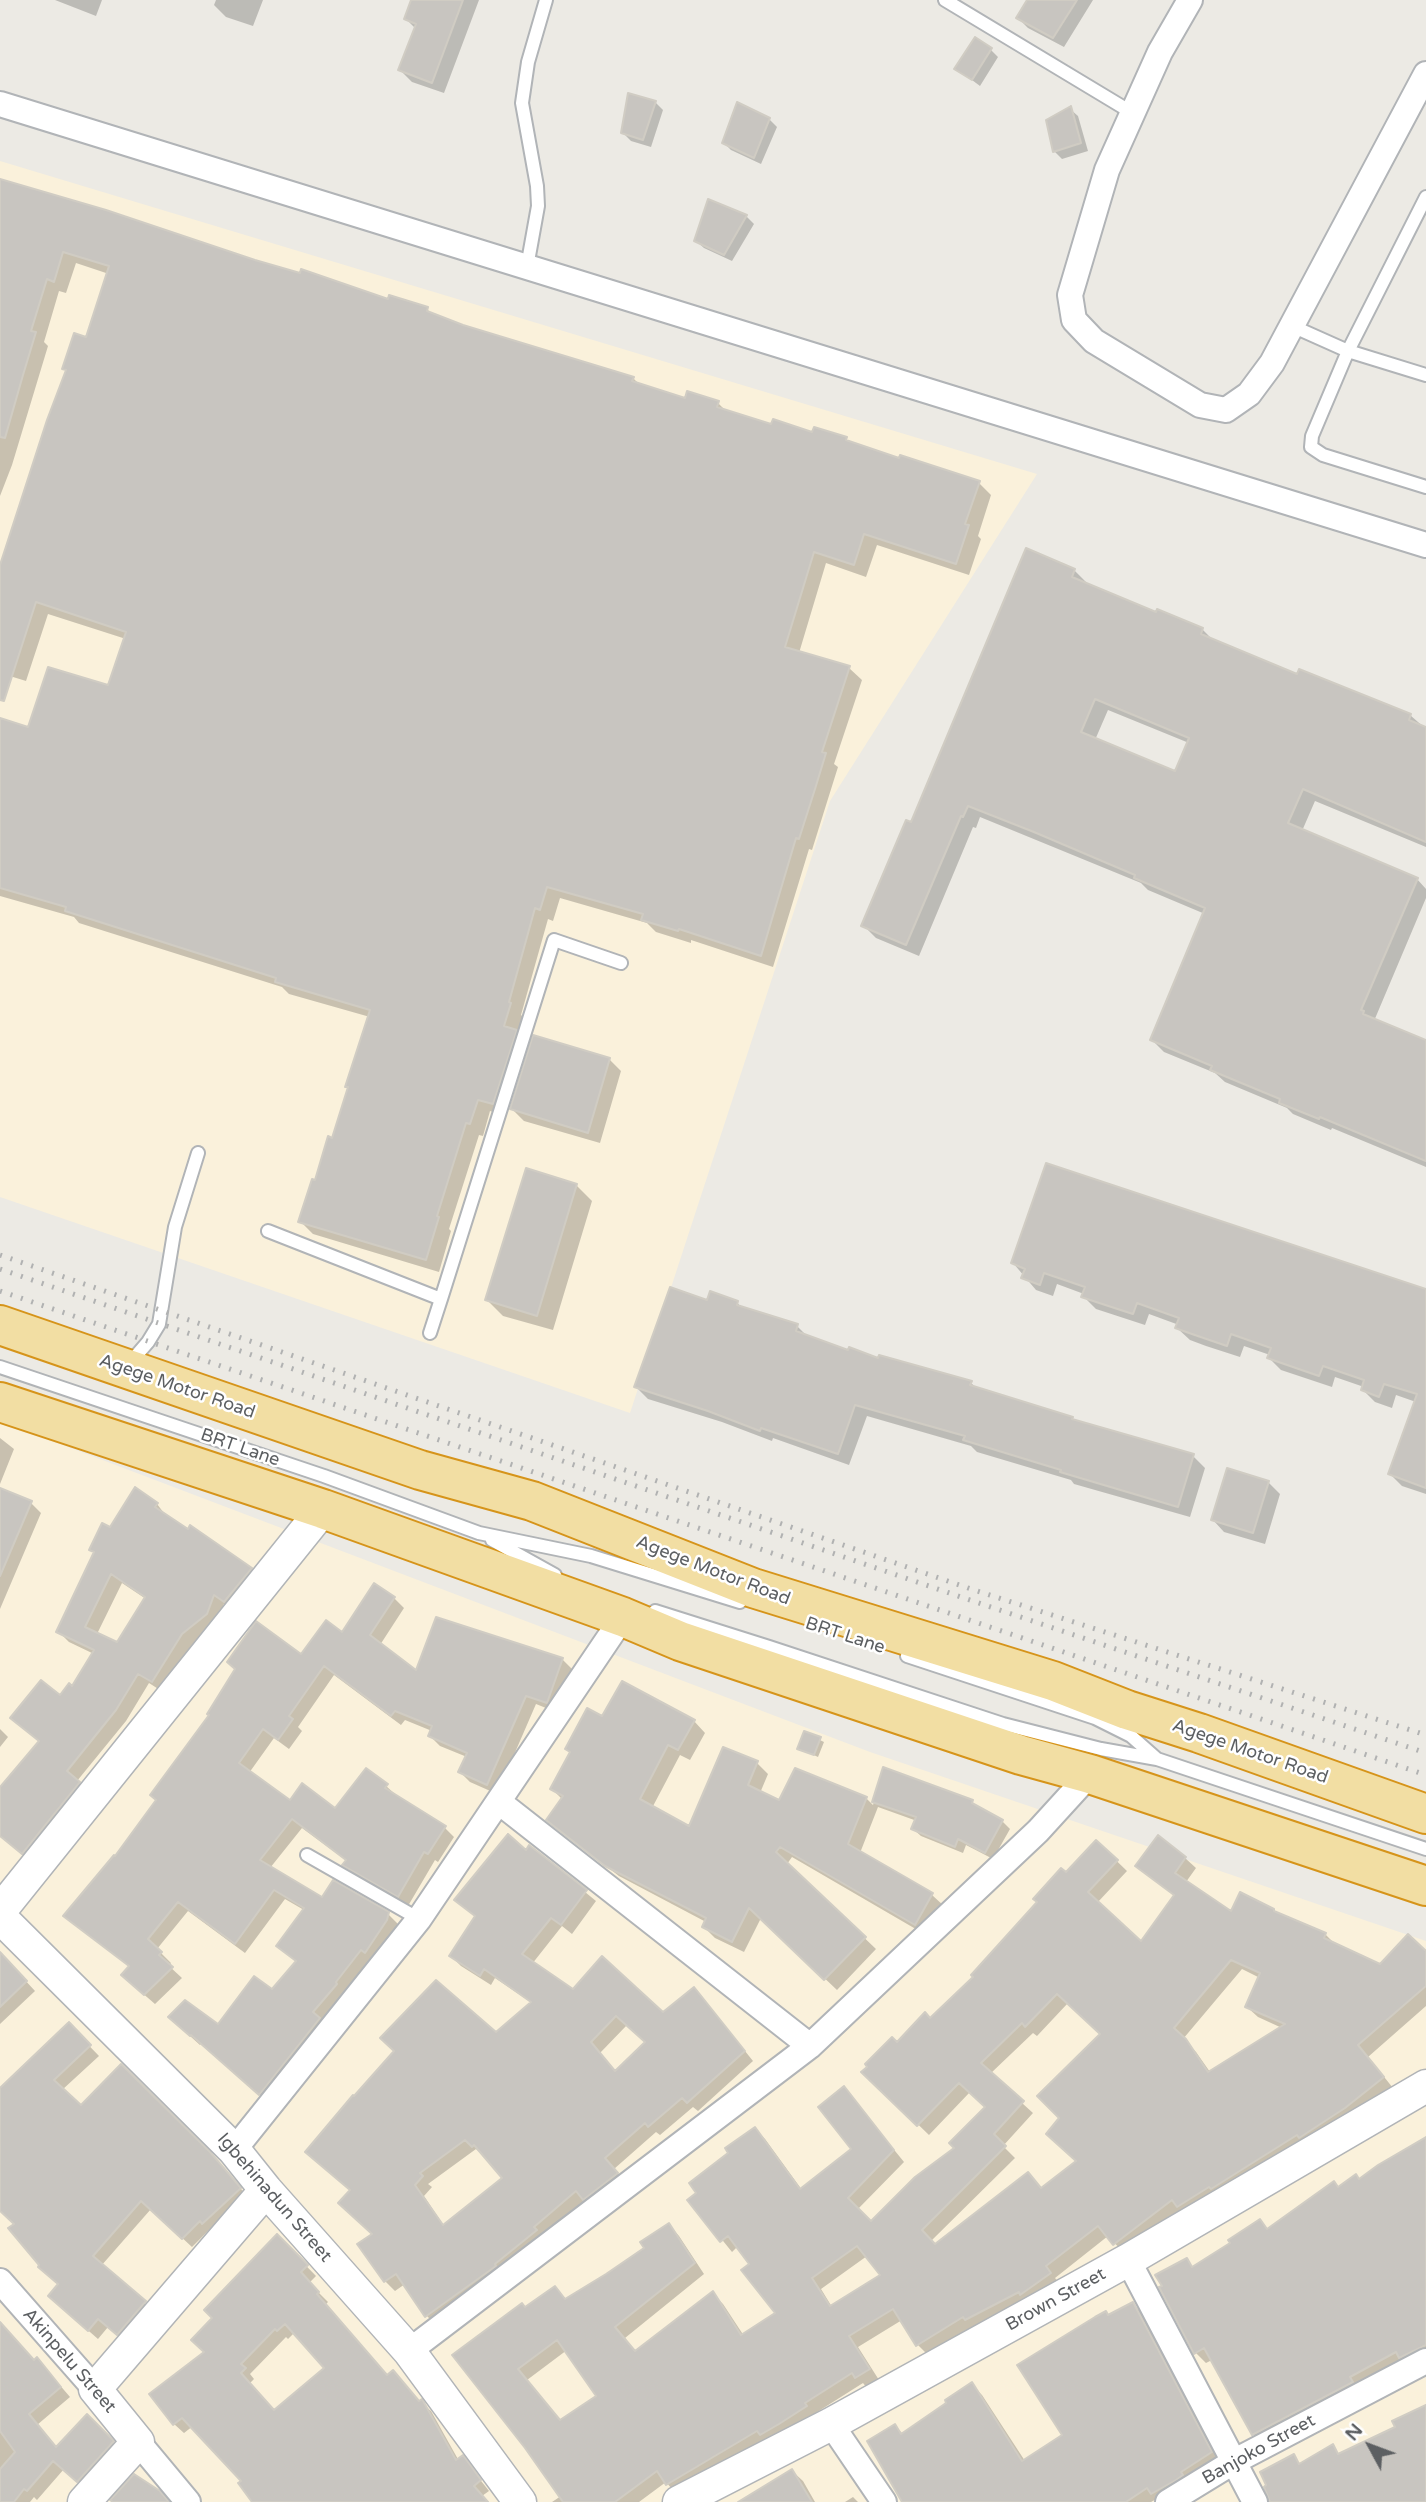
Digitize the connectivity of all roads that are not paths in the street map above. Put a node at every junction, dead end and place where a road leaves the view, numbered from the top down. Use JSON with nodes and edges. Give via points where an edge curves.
{"nodes":[{"id":1,"x":546,"y":0,"type":"edge"},
{"id":2,"x":945,"y":0,"type":"edge"},
{"id":3,"x":1190,"y":0,"type":"edge"},
{"id":4,"x":1426,"y":74,"type":"edge"},
{"id":5,"x":0,"y":104,"type":"edge"},
{"id":6,"x":1131,"y":112,"type":"junction"},
{"id":7,"x":1426,"y":197,"type":"edge"},
{"id":8,"x":527,"y":267,"type":"junction"},
{"id":9,"x":1292,"y":326,"type":"junction"},
{"id":10,"x":1348,"y":351,"type":"junction"},
{"id":11,"x":1426,"y":375,"type":"edge"},
{"id":12,"x":1426,"y":487,"type":"edge"},
{"id":13,"x":1426,"y":545,"type":"edge"},
{"id":14,"x":621,"y":963,"type":"dead end"},
{"id":15,"x":198,"y":1153,"type":"dead end"},
{"id":16,"x":268,"y":1231,"type":"dead end"},
{"id":17,"x":441,"y":1300,"type":"junction"},
{"id":18,"x":0,"y":1325,"type":"edge"},
{"id":19,"x":429,"y":1333,"type":"dead end"},
{"id":20,"x":0,"y":1367,"type":"edge"},
{"id":21,"x":124,"y":1369,"type":"junction"},
{"id":22,"x":0,"y":1402,"type":"edge"},
{"id":23,"x":323,"y":1509,"type":"junction"},
{"id":24,"x":479,"y":1532,"type":"junction"},
{"id":25,"x":565,"y":1578,"type":"dead end"},
{"id":26,"x":755,"y":1607,"type":"dead end"},
{"id":27,"x":631,"y":1612,"type":"junction"},
{"id":28,"x":899,"y":1653,"type":"dead end"},
{"id":29,"x":1157,"y":1759,"type":"junction"},
{"id":30,"x":1090,"y":1774,"type":"junction"},
{"id":31,"x":499,"y":1802,"type":"junction"},
{"id":32,"x":1426,"y":1814,"type":"edge"},
{"id":33,"x":1426,"y":1849,"type":"edge"},
{"id":34,"x":307,"y":1855,"type":"dead end"},
{"id":35,"x":1426,"y":1886,"type":"edge"},
{"id":36,"x":0,"y":1911,"type":"edge"},
{"id":37,"x":0,"y":1917,"type":"edge"},
{"id":38,"x":419,"y":1919,"type":"junction"},
{"id":39,"x":810,"y":2046,"type":"junction"},
{"id":40,"x":1426,"y":2086,"type":"edge"},
{"id":41,"x":234,"y":2150,"type":"junction"},
{"id":42,"x":266,"y":2190,"type":"junction"},
{"id":43,"x":1128,"y":2260,"type":"junction"},
{"id":44,"x":0,"y":2281,"type":"edge"},
{"id":45,"x":409,"y":2351,"type":"junction"},
{"id":46,"x":1426,"y":2361,"type":"edge"},
{"id":47,"x":94,"y":2389,"type":"junction"},
{"id":48,"x":831,"y":2424,"type":"junction"},
{"id":49,"x":138,"y":2442,"type":"junction"},
{"id":50,"x":1235,"y":2461,"type":"junction"},
{"id":51,"x":84,"y":2502,"type":"edge"},
{"id":52,"x":188,"y":2502,"type":"edge"},
{"id":53,"x":520,"y":2502,"type":"edge"},
{"id":54,"x":679,"y":2502,"type":"edge"},
{"id":55,"x":884,"y":2502,"type":"edge"},
{"id":56,"x":1168,"y":2502,"type":"edge"},
{"id":57,"x":1255,"y":2502,"type":"edge"}],
"edges":[{"from":1,"to":8,"type":"lane","via":[[523,92],[538,206]]},
{"from":2,"to":6,"type":"lane"},
{"from":3,"to":6,"type":"street"},
{"from":4,"to":9,"type":"street"},
{"from":5,"to":8,"type":"street"},
{"from":6,"to":9,"type":"street","via":[[1082,248],[1070,295],[1074,320],[1094,341],[1200,405],[1226,410],[1249,394]]},
{"from":7,"to":10,"type":"lane"},
{"from":8,"to":13,"type":"street"},
{"from":9,"to":10,"type":"lane"},
{"from":10,"to":11,"type":"lane"},
{"from":10,"to":12,"type":"lane","via":[[1311,447],[1323,455]]},
{"from":14,"to":17,"type":"lane","via":[[554,940]]},
{"from":15,"to":21,"type":"lane","via":[[174,1227],[159,1324]]},
{"from":16,"to":17,"type":"lane"},
{"from":17,"to":19,"type":"lane"},
{"from":18,"to":21,"type":"highway","name":"Agege Motor Road"},
{"from":20,"to":24,"type":"lane","name":"BRT Lane"},
{"from":21,"to":32,"type":"highway","name":"Agege Motor Road","via":[[420,1470],[533,1501],[752,1588],[1053,1681]]},
{"from":22,"to":23,"type":"highway"},
{"from":23,"to":27,"type":"highway"},
{"from":23,"to":36,"type":"street"},
{"from":24,"to":25,"type":"lane","name":"BRT Lane"},
{"from":24,"to":26,"type":"lane","name":"BRT Lane","via":[[591,1556]]},
{"from":27,"to":29,"type":"lane","name":"BRT Lane","via":[[769,1647],[1003,1724]]},
{"from":27,"to":30,"type":"highway","via":[[680,1641]]},
{"from":27,"to":31,"type":"street"},
{"from":28,"to":29,"type":"lane","name":"BRT Lane","via":[[1095,1718],[1131,1736]]},
{"from":29,"to":33,"type":"lane","name":"BRT Lane"},
{"from":30,"to":35,"type":"highway"},
{"from":30,"to":39,"type":"street","via":[[1038,1831]]},
{"from":31,"to":38,"type":"street"},
{"from":31,"to":39,"type":"street"},
{"from":34,"to":38,"type":"lane"},
{"from":37,"to":41,"type":"street","name":"Igbehinadun Street"},
{"from":38,"to":41,"type":"street"},
{"from":39,"to":45,"type":"street"},
{"from":40,"to":43,"type":"street","name":"Brown Street"},
{"from":41,"to":42,"type":"street","name":"Igbehinadun Street"},
{"from":42,"to":45,"type":"street","name":"Igbehinadun Street"},
{"from":42,"to":47,"type":"street"},
{"from":43,"to":48,"type":"street","name":"Brown Street"},
{"from":43,"to":50,"type":"street"},
{"from":44,"to":47,"type":"street","name":"Akinpelu Street"},
{"from":45,"to":53,"type":"street","name":"Igbehinadun Street"},
{"from":46,"to":50,"type":"street","name":"Banjoko Street"},
{"from":47,"to":49,"type":"street","name":"Akinpelu Street"},
{"from":48,"to":54,"type":"street","name":"Brown Street"},
{"from":48,"to":55,"type":"street"},
{"from":49,"to":51,"type":"street"},
{"from":49,"to":52,"type":"street"},
{"from":50,"to":56,"type":"street","name":"Banjoko Street"},
{"from":50,"to":57,"type":"street"}]}
